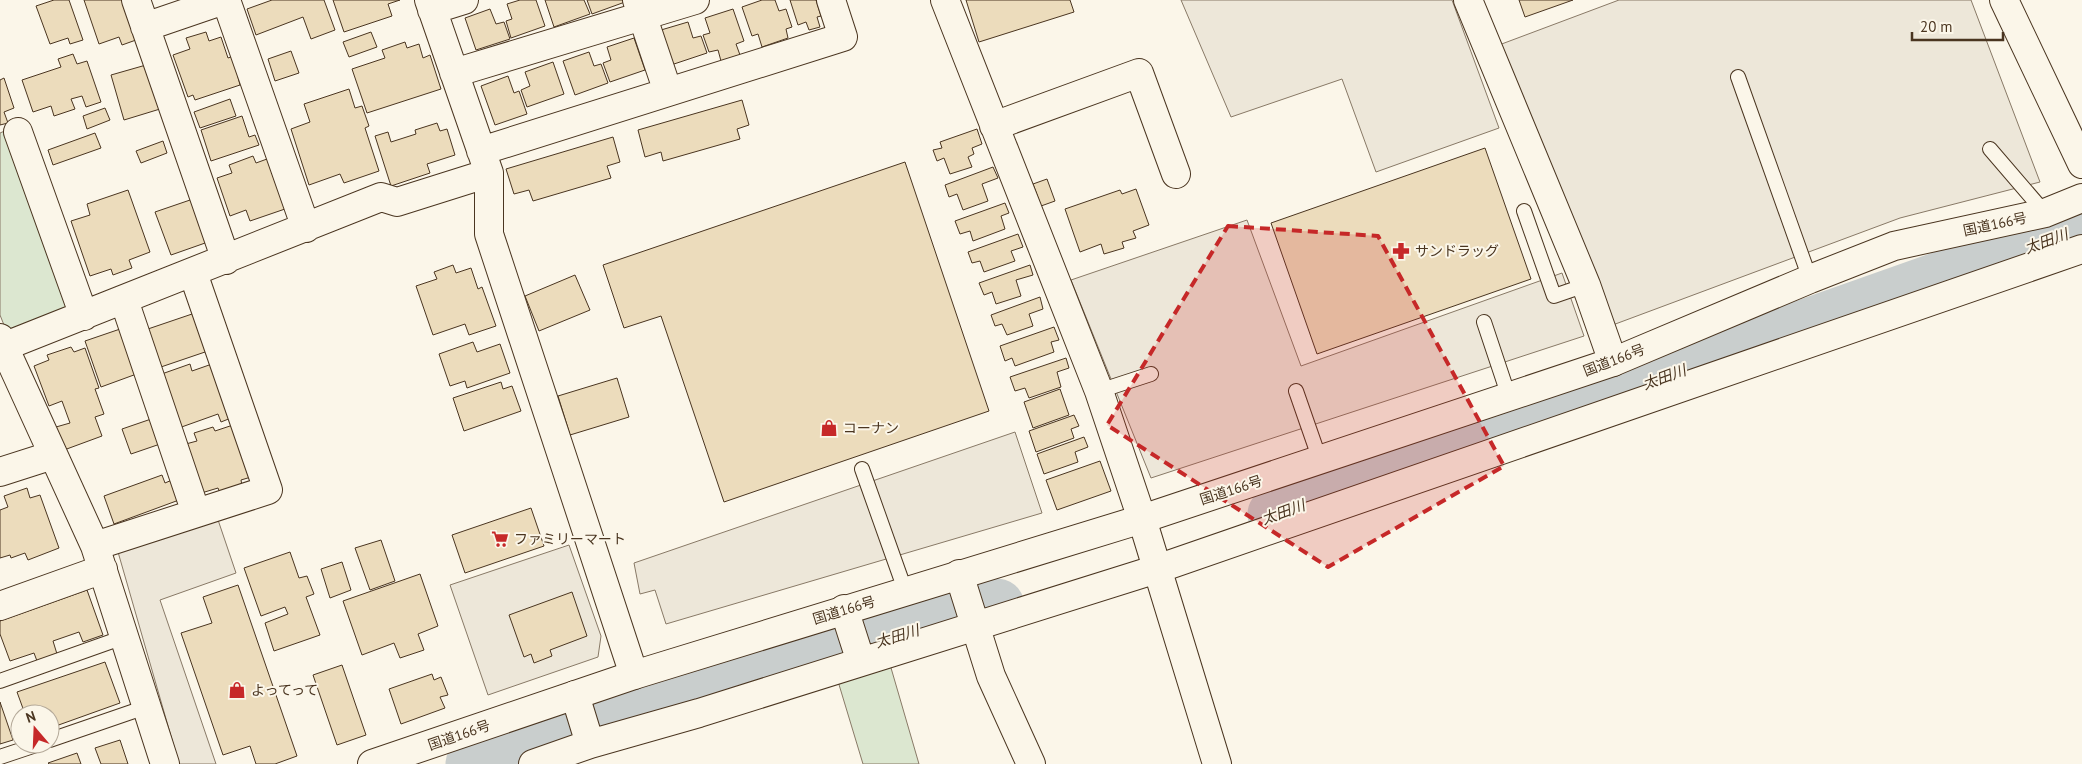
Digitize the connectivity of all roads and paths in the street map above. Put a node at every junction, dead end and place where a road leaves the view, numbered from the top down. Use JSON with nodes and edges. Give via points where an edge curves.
{"nodes":[{"id":1,"x":136,"y":0,"type":"edge"},
{"id":2,"x":225,"y":0,"type":"edge"},
{"id":3,"x":464,"y":0,"type":"edge"},
{"id":4,"x":695,"y":0,"type":"edge"},
{"id":5,"x":831,"y":0,"type":"edge"},
{"id":6,"x":945,"y":0,"type":"edge"},
{"id":7,"x":1468,"y":0,"type":"edge"},
{"id":8,"x":2004,"y":0,"type":"edge"},
{"id":9,"x":431,"y":5,"type":"edge"},
{"id":10,"x":640,"y":8,"type":"edge"},
{"id":11,"x":145,"y":26,"type":"junction"},
{"id":12,"x":454,"y":73,"type":"junction"},
{"id":13,"x":1738,"y":76,"type":"dead end"},
{"id":14,"x":668,"y":92,"type":"junction"},
{"id":15,"x":994,"y":126,"type":"junction"},
{"id":16,"x":18,"y":132,"type":"dead end"},
{"id":17,"x":1990,"y":149,"type":"dead end"},
{"id":18,"x":485,"y":162,"type":"junction"},
{"id":19,"x":2082,"y":164,"type":"edge"},
{"id":20,"x":1176,"y":174,"type":"dead end"},
{"id":21,"x":2082,"y":198,"type":"edge"},
{"id":22,"x":1524,"y":211,"type":"dead end"},
{"id":23,"x":2045,"y":213,"type":"junction"},
{"id":24,"x":306,"y":228,"type":"junction"},
{"id":25,"x":2082,"y":249,"type":"edge"},
{"id":26,"x":226,"y":260,"type":"junction"},
{"id":27,"x":193,"y":273,"type":"junction"},
{"id":28,"x":1810,"y":279,"type":"junction"},
{"id":29,"x":1586,"y":285,"type":"junction"},
{"id":30,"x":124,"y":300,"type":"junction"},
{"id":31,"x":84,"y":316,"type":"junction"},
{"id":32,"x":1484,"y":322,"type":"dead end"},
{"id":33,"x":2,"y":342,"type":"edge"},
{"id":34,"x":1613,"y":362,"type":"junction"},
{"id":35,"x":1151,"y":374,"type":"dead end"},
{"id":36,"x":1099,"y":391,"type":"junction"},
{"id":37,"x":1296,"y":391,"type":"dead end"},
{"id":38,"x":12,"y":393,"type":"edge"},
{"id":39,"x":1509,"y":397,"type":"junction"},
{"id":40,"x":53,"y":455,"type":"junction"},
{"id":41,"x":1320,"y":460,"type":"junction"},
{"id":42,"x":862,"y":469,"type":"dead end"},
{"id":43,"x":0,"y":472,"type":"edge"},
{"id":44,"x":196,"y":513,"type":"junction"},
{"id":45,"x":1151,"y":548,"type":"junction"},
{"id":46,"x":99,"y":558,"type":"junction"},
{"id":47,"x":960,"y":574,"type":"junction"},
{"id":48,"x":905,"y":590,"type":"junction"},
{"id":49,"x":0,"y":606,"type":"edge"},
{"id":50,"x":972,"y":616,"type":"junction"},
{"id":51,"x":124,"y":636,"type":"junction"},
{"id":52,"x":854,"y":639,"type":"junction"},
{"id":53,"x":634,"y":675,"type":"junction"},
{"id":54,"x":0,"y":680,"type":"edge"},
{"id":55,"x":577,"y":702,"type":"junction"},
{"id":56,"x":146,"y":706,"type":"junction"},
{"id":57,"x":60,"y":736,"type":"edge"},
{"id":58,"x":589,"y":740,"type":"junction"},
{"id":59,"x":164,"y":764,"type":"edge"},
{"id":60,"x":372,"y":764,"type":"edge"},
{"id":61,"x":533,"y":764,"type":"edge"},
{"id":62,"x":1031,"y":764,"type":"edge"},
{"id":63,"x":1217,"y":764,"type":"edge"}],
"edges":[{"from":1,"to":11,"type":"main road"},
{"from":2,"to":11,"type":"main road"},
{"from":2,"to":24,"type":"main road"},
{"from":3,"to":9,"type":"main road"},
{"from":4,"to":10,"type":"main road"},
{"from":5,"to":14,"type":"main road","via":[[843,37]]},
{"from":6,"to":15,"type":"main road"},
{"from":7,"to":29,"type":"main road"},
{"from":8,"to":19,"type":"main road"},
{"from":9,"to":12,"type":"main road"},
{"from":10,"to":12,"type":"main road"},
{"from":10,"to":14,"type":"main road"},
{"from":11,"to":26,"type":"main road"},
{"from":12,"to":18,"type":"main road"},
{"from":13,"to":28,"type":"lane"},
{"from":14,"to":18,"type":"main road"},
{"from":15,"to":20,"type":"main road","via":[[1138,73]]},
{"from":15,"to":36,"type":"main road"},
{"from":16,"to":31,"type":"main road"},
{"from":17,"to":23,"type":"lane"},
{"from":18,"to":24,"type":"main road","via":[[397,202],[382,197]]},
{"from":18,"to":53,"type":"main road","via":[[489,234]]},
{"from":21,"to":23,"type":"main road","name":"国道166号"},
{"from":22,"to":29,"type":"lane","via":[[1554,296]]},
{"from":23,"to":28,"type":"main road","name":"国道166号","via":[[1894,246]]},
{"from":24,"to":26,"type":"main road"},
{"from":25,"to":45,"type":"main road"},
{"from":26,"to":27,"type":"main road"},
{"from":27,"to":30,"type":"main road"},
{"from":27,"to":44,"type":"main road","via":[[268,490]]},
{"from":28,"to":34,"type":"main road","name":"国道166号"},
{"from":29,"to":34,"type":"main road"},
{"from":30,"to":31,"type":"main road"},
{"from":30,"to":44,"type":"main road"},
{"from":31,"to":33,"type":"main road"},
{"from":32,"to":39,"type":"lane"},
{"from":33,"to":38,"type":"main road"},
{"from":34,"to":39,"type":"main road","name":"国道166号"},
{"from":35,"to":36,"type":"lane"},
{"from":36,"to":45,"type":"main road"},
{"from":37,"to":41,"type":"lane"},
{"from":38,"to":40,"type":"main road"},
{"from":39,"to":41,"type":"main road","name":"国道166号"},
{"from":40,"to":43,"type":"main road"},
{"from":40,"to":46,"type":"main road"},
{"from":41,"to":45,"type":"main road","name":"国道166号"},
{"from":42,"to":48,"type":"lane"},
{"from":44,"to":46,"type":"main road"},
{"from":45,"to":47,"type":"main road","name":"国道166号"},
{"from":45,"to":50,"type":"main road"},
{"from":45,"to":63,"type":"main road"},
{"from":46,"to":49,"type":"main road"},
{"from":46,"to":51,"type":"main road"},
{"from":47,"to":48,"type":"main road","name":"国道166号"},
{"from":47,"to":50,"type":"main road"},
{"from":48,"to":52,"type":"main road","name":"国道166号"},
{"from":50,"to":52,"type":"main road"},
{"from":50,"to":62,"type":"main road","via":[[991,676]]},
{"from":51,"to":54,"type":"lane"},
{"from":51,"to":56,"type":"main road"},
{"from":52,"to":53,"type":"main road","name":"国道166号"},
{"from":52,"to":58,"type":"main road","via":[[698,713]]},
{"from":53,"to":55,"type":"main road","name":"国道166号"},
{"from":55,"to":58,"type":"main road"},
{"from":55,"to":60,"type":"main road","name":"国道166号"},
{"from":56,"to":57,"type":"lane"},
{"from":56,"to":59,"type":"main road"},
{"from":58,"to":61,"type":"main road"}]}
